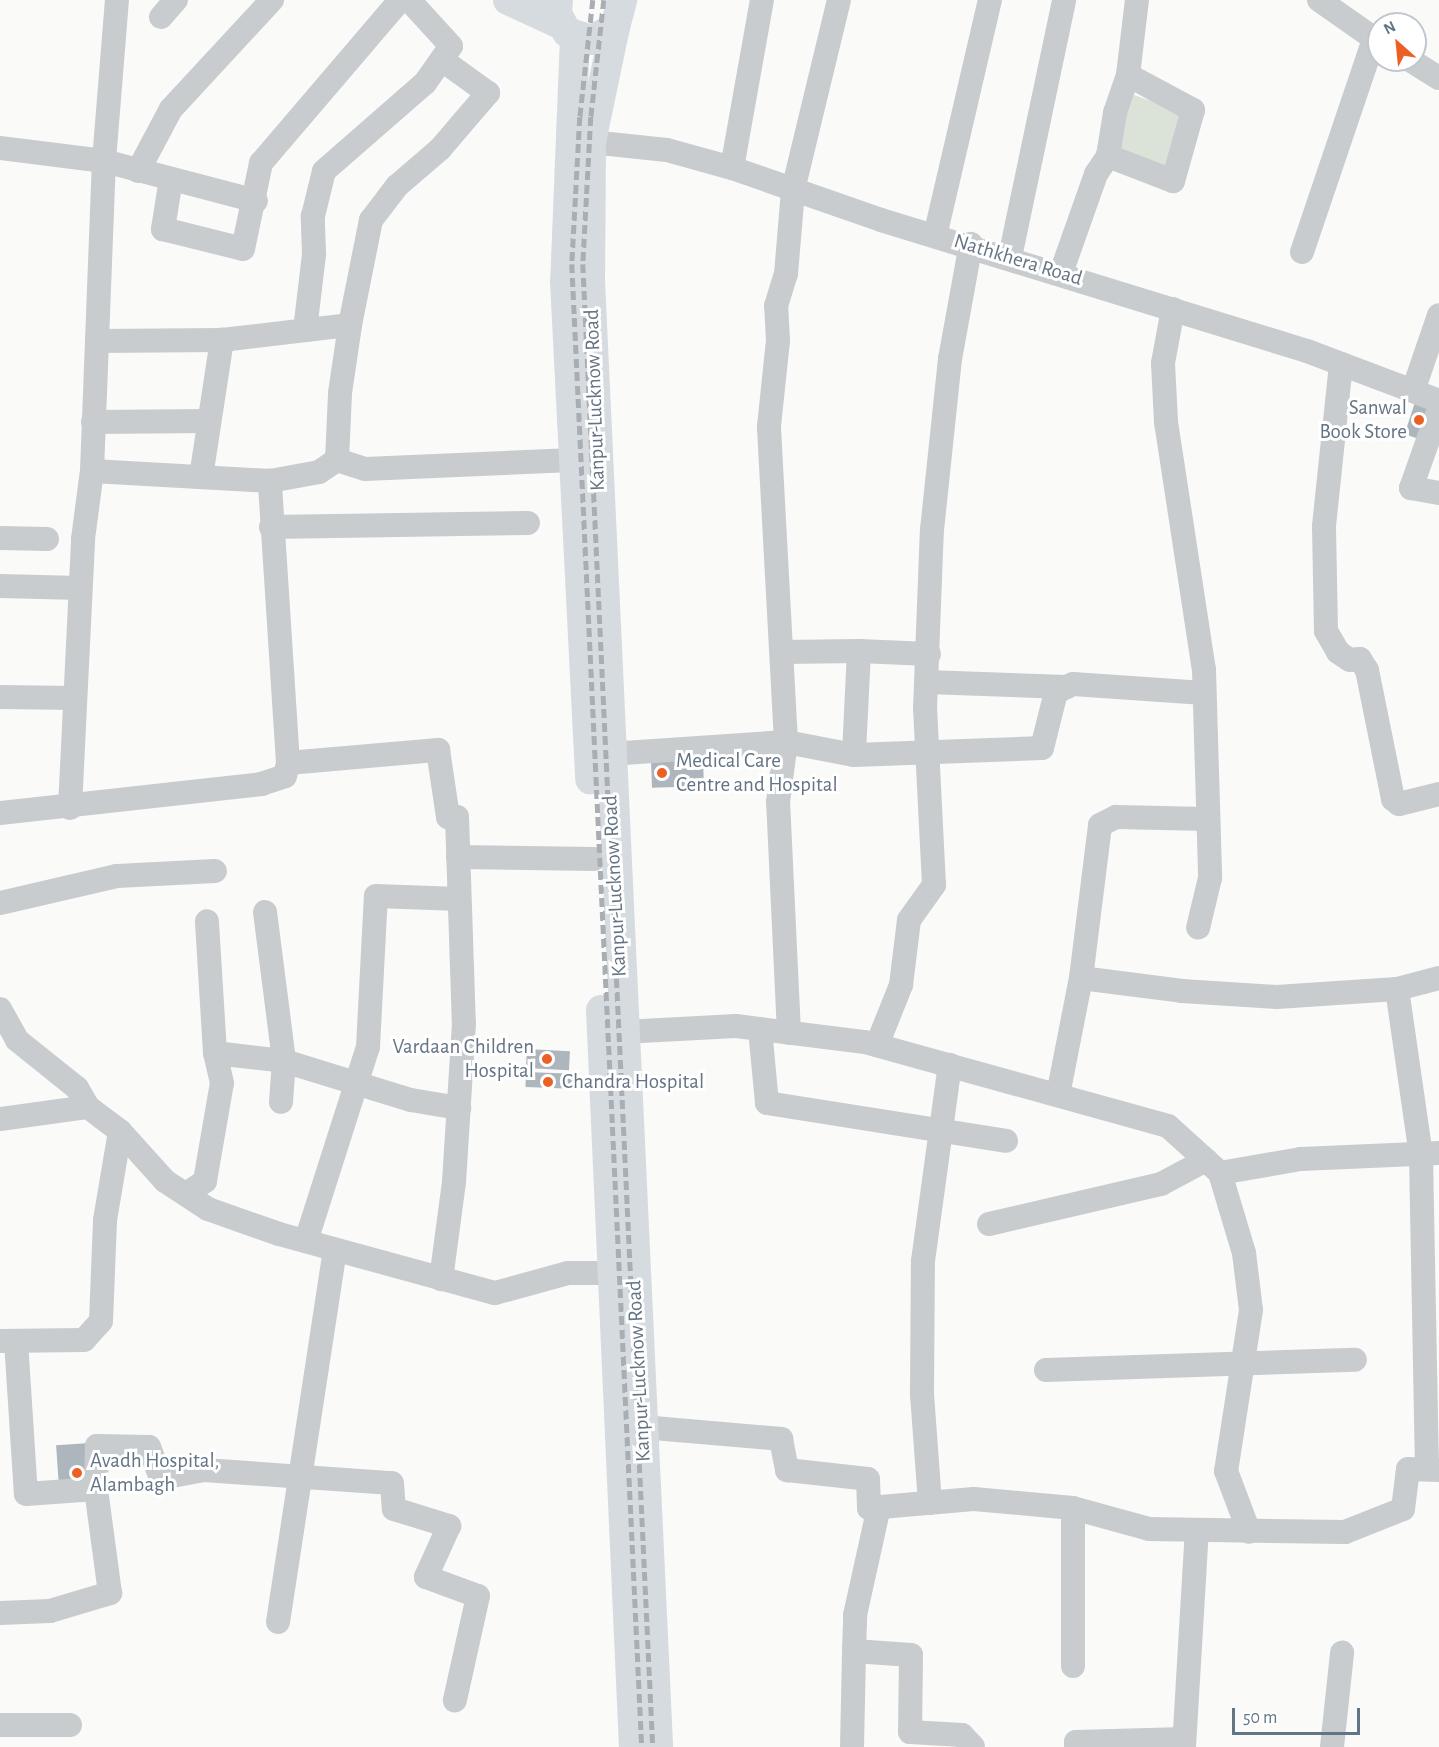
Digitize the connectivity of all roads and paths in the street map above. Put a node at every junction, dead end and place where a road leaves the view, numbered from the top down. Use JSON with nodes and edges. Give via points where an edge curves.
{"nodes":[{"id":1,"x":117,"y":0,"type":"edge"},
{"id":2,"x":272,"y":0,"type":"edge"},
{"id":3,"x":400,"y":0,"type":"edge"},
{"id":4,"x":409,"y":0,"type":"edge"},
{"id":5,"x":508,"y":0,"type":"edge"},
{"id":6,"x":762,"y":0,"type":"edge"},
{"id":7,"x":839,"y":0,"type":"edge"},
{"id":8,"x":990,"y":0,"type":"edge"},
{"id":9,"x":1064,"y":0,"type":"edge"},
{"id":10,"x":1137,"y":0,"type":"edge"},
{"id":11,"x":1319,"y":0,"type":"edge"},
{"id":12,"x":618,"y":14,"type":"edge"},
{"id":13,"x":565,"y":20,"type":"edge"},
{"id":14,"x":1367,"y":34,"type":"edge"},
{"id":15,"x":441,"y":60,"type":"junction"},
{"id":16,"x":1367,"y":66,"type":"edge"},
{"id":17,"x":1128,"y":75,"type":"junction"},
{"id":18,"x":591,"y":142,"type":"junction"},
{"id":19,"x":0,"y":148,"type":"edge"},
{"id":20,"x":1108,"y":156,"type":"junction"},
{"id":21,"x":104,"y":161,"type":"junction"},
{"id":22,"x":732,"y":168,"type":"junction"},
{"id":23,"x":138,"y":171,"type":"junction"},
{"id":24,"x":171,"y":179,"type":"junction"},
{"id":25,"x":793,"y":190,"type":"junction"},
{"id":26,"x":256,"y":201,"type":"junction"},
{"id":27,"x":935,"y":236,"type":"junction"},
{"id":28,"x":971,"y":244,"type":"junction"},
{"id":29,"x":1302,"y":252,"type":"dead end"},
{"id":30,"x":1010,"y":257,"type":"junction"},
{"id":31,"x":1061,"y":273,"type":"junction"},
{"id":32,"x":1173,"y":309,"type":"junction"},
{"id":33,"x":1439,"y":315,"type":"edge"},
{"id":34,"x":350,"y":325,"type":"junction"},
{"id":35,"x":305,"y":330,"type":"junction"},
{"id":36,"x":222,"y":340,"type":"junction"},
{"id":37,"x":97,"y":341,"type":"junction"},
{"id":38,"x":1341,"y":364,"type":"junction"},
{"id":39,"x":1413,"y":391,"type":"junction"},
{"id":40,"x":1439,"y":401,"type":"edge"},
{"id":41,"x":1439,"y":409,"type":"edge"},
{"id":42,"x":209,"y":421,"type":"junction"},
{"id":43,"x":93,"y":422,"type":"junction"},
{"id":44,"x":338,"y":460,"type":"junction"},
{"id":45,"x":573,"y":460,"type":"junction"},
{"id":46,"x":92,"y":471,"type":"junction"},
{"id":47,"x":201,"y":477,"type":"junction"},
{"id":48,"x":270,"y":482,"type":"junction"},
{"id":49,"x":1439,"y":493,"type":"edge"},
{"id":50,"x":528,"y":523,"type":"dead end"},
{"id":51,"x":271,"y":527,"type":"junction"},
{"id":52,"x":0,"y":538,"type":"edge"},
{"id":53,"x":47,"y":539,"type":"dead end"},
{"id":54,"x":590,"y":553,"type":"junction"},
{"id":55,"x":0,"y":586,"type":"edge"},
{"id":56,"x":80,"y":588,"type":"junction"},
{"id":57,"x":859,"y":651,"type":"junction"},
{"id":58,"x":783,"y":652,"type":"junction"},
{"id":59,"x":928,"y":654,"type":"junction"},
{"id":60,"x":927,"y":682,"type":"junction"},
{"id":61,"x":1066,"y":687,"type":"junction"},
{"id":62,"x":1204,"y":693,"type":"junction"},
{"id":63,"x":0,"y":697,"type":"edge"},
{"id":64,"x":75,"y":698,"type":"junction"},
{"id":65,"x":786,"y":742,"type":"junction"},
{"id":66,"x":929,"y":753,"type":"junction"},
{"id":67,"x":609,"y":754,"type":"junction"},
{"id":68,"x":854,"y":755,"type":"junction"},
{"id":69,"x":288,"y":763,"type":"junction"},
{"id":70,"x":1439,"y":794,"type":"edge"},
{"id":71,"x":70,"y":808,"type":"junction"},
{"id":72,"x":0,"y":813,"type":"edge"},
{"id":73,"x":1207,"y":819,"type":"junction"},
{"id":74,"x":458,"y":857,"type":"junction"},
{"id":75,"x":594,"y":859,"type":"junction"},
{"id":76,"x":215,"y":871,"type":"dead end"},
{"id":77,"x":459,"y":899,"type":"junction"},
{"id":78,"x":0,"y":903,"type":"edge"},
{"id":79,"x":265,"y":912,"type":"dead end"},
{"id":80,"x":207,"y":921,"type":"dead end"},
{"id":81,"x":1198,"y":928,"type":"dead end"},
{"id":82,"x":1081,"y":978,"type":"junction"},
{"id":83,"x":1439,"y":978,"type":"edge"},
{"id":84,"x":1397,"y":989,"type":"junction"},
{"id":85,"x":0,"y":1010,"type":"edge"},
{"id":86,"x":760,"y":1029,"type":"junction"},
{"id":87,"x":622,"y":1032,"type":"junction"},
{"id":88,"x":789,"y":1033,"type":"junction"},
{"id":89,"x":878,"y":1045,"type":"junction"},
{"id":90,"x":215,"y":1053,"type":"junction"},
{"id":91,"x":284,"y":1061,"type":"junction"},
{"id":92,"x":950,"y":1065,"type":"junction"},
{"id":93,"x":356,"y":1083,"type":"junction"},
{"id":94,"x":1058,"y":1095,"type":"junction"},
{"id":95,"x":280,"y":1102,"type":"dead end"},
{"id":96,"x":88,"y":1107,"type":"junction"},
{"id":97,"x":459,"y":1108,"type":"junction"},
{"id":98,"x":0,"y":1119,"type":"edge"},
{"id":99,"x":120,"y":1131,"type":"junction"},
{"id":100,"x":941,"y":1131,"type":"junction"},
{"id":101,"x":1005,"y":1141,"type":"dead end"},
{"id":102,"x":1430,"y":1155,"type":"edge"},
{"id":103,"x":1213,"y":1167,"type":"junction"},
{"id":104,"x":186,"y":1194,"type":"junction"},
{"id":105,"x":989,"y":1224,"type":"dead end"},
{"id":106,"x":306,"y":1241,"type":"junction"},
{"id":107,"x":335,"y":1250,"type":"junction"},
{"id":108,"x":622,"y":1274,"type":"junction"},
{"id":109,"x":441,"y":1279,"type":"junction"},
{"id":110,"x":8,"y":1341,"type":"edge"},
{"id":111,"x":1355,"y":1360,"type":"dead end"},
{"id":112,"x":1239,"y":1364,"type":"junction"},
{"id":113,"x":1046,"y":1370,"type":"dead end"},
{"id":114,"x":8,"y":1383,"type":"edge"},
{"id":115,"x":642,"y":1427,"type":"junction"},
{"id":116,"x":1433,"y":1469,"type":"edge"},
{"id":117,"x":303,"y":1479,"type":"junction"},
{"id":118,"x":96,"y":1489,"type":"junction"},
{"id":119,"x":930,"y":1503,"type":"junction"},
{"id":120,"x":879,"y":1507,"type":"junction"},
{"id":121,"x":1073,"y":1508,"type":"junction"},
{"id":122,"x":1197,"y":1531,"type":"junction"},
{"id":123,"x":1249,"y":1532,"type":"junction"},
{"id":124,"x":0,"y":1613,"type":"edge"},
{"id":125,"x":278,"y":1622,"type":"dead end"},
{"id":126,"x":854,"y":1652,"type":"junction"},
{"id":127,"x":1342,"y":1653,"type":"dead end"},
{"id":128,"x":1073,"y":1666,"type":"dead end"},
{"id":129,"x":454,"y":1700,"type":"dead end"},
{"id":130,"x":0,"y":1725,"type":"edge"},
{"id":131,"x":70,"y":1725,"type":"dead end"},
{"id":132,"x":1184,"y":1743,"type":"edge"},
{"id":133,"x":633,"y":1747,"type":"edge"},
{"id":134,"x":658,"y":1747,"type":"edge"},
{"id":135,"x":852,"y":1747,"type":"edge"},
{"id":136,"x":973,"y":1747,"type":"edge"},
{"id":137,"x":1076,"y":1747,"type":"edge"},
{"id":138,"x":1332,"y":1747,"type":"edge"}],
"edges":[{"from":1,"to":21,"type":"street"},
{"from":2,"to":23,"type":"street","via":[[171,109]]},
{"from":3,"to":26,"type":"street","via":[[261,163]]},
{"from":4,"to":15,"type":"street","via":[[451,46]]},
{"from":5,"to":13,"type":"main road"},
{"from":6,"to":22,"type":"street"},
{"from":7,"to":25,"type":"street"},
{"from":8,"to":27,"type":"street"},
{"from":9,"to":30,"type":"street"},
{"from":10,"to":17,"type":"street"},
{"from":11,"to":14,"type":"street"},
{"from":12,"to":13,"type":"main road","via":[[601,38]]},
{"from":12,"to":18,"type":"main road","name":"Kanpur-Lucknow Road"},
{"from":13,"to":45,"type":"main road","name":"Kanpur-Lucknow Road","via":[[565,281]]},
{"from":15,"to":34,"type":"street","via":[[488,93],[440,149],[397,186],[371,220]]},
{"from":15,"to":35,"type":"street","via":[[425,83],[324,171],[313,216],[314,254]]},
{"from":16,"to":29,"type":"street"},
{"from":17,"to":20,"type":"street","via":[[1115,113]]},
{"from":17,"to":20,"type":"street","via":[[1193,110],[1186,140],[1173,181]]},
{"from":18,"to":22,"type":"street","name":"Nathkhera Road","via":[[667,150]]},
{"from":18,"to":54,"type":"main road","name":"Kanpur-Lucknow Road"},
{"from":19,"to":21,"type":"street"},
{"from":20,"to":31,"type":"street","via":[[1096,174]]},
{"from":21,"to":23,"type":"street"},
{"from":21,"to":37,"type":"street"},
{"from":22,"to":25,"type":"street","name":"Nathkhera Road"},
{"from":23,"to":24,"type":"street"},
{"from":24,"to":26,"type":"street"},
{"from":24,"to":26,"type":"street","via":[[163,229],[243,249]]},
{"from":25,"to":27,"type":"street","name":"Nathkhera Road"},
{"from":25,"to":58,"type":"street","via":[[786,274],[776,306],[778,341],[769,426]]},
{"from":27,"to":28,"type":"street","name":"Nathkhera Road"},
{"from":28,"to":30,"type":"street","name":"Nathkhera Road"},
{"from":28,"to":59,"type":"street","via":[[950,359],[932,530]]},
{"from":30,"to":31,"type":"street","name":"Nathkhera Road"},
{"from":31,"to":32,"type":"street","name":"Nathkhera Road"},
{"from":32,"to":38,"type":"street","name":"Nathkhera Road"},
{"from":32,"to":62,"type":"street","via":[[1162,363],[1166,422],[1186,531]]},
{"from":33,"to":39,"type":"street"},
{"from":34,"to":35,"type":"street"},
{"from":34,"to":44,"type":"street","via":[[340,393]]},
{"from":35,"to":36,"type":"street"},
{"from":36,"to":37,"type":"street"},
{"from":36,"to":42,"type":"street"},
{"from":37,"to":43,"type":"street"},
{"from":38,"to":39,"type":"street","name":"Nathkhera Road"},
{"from":38,"to":70,"type":"street","via":[[1324,527],[1326,631],[1338,652],[1350,660],[1360,659],[1366,670],[1393,799],[1399,804]]},
{"from":39,"to":40,"type":"street","name":"Nathkhera Road"},
{"from":41,"to":49,"type":"street","via":[[1411,488]]},
{"from":42,"to":43,"type":"street"},
{"from":42,"to":47,"type":"street"},
{"from":43,"to":46,"type":"street"},
{"from":44,"to":45,"type":"street","via":[[365,469]]},
{"from":44,"to":48,"type":"street","via":[[320,472]]},
{"from":45,"to":54,"type":"main road","name":"Kanpur-Lucknow Road"},
{"from":46,"to":47,"type":"street"},
{"from":46,"to":56,"type":"street"},
{"from":47,"to":48,"type":"street"},
{"from":48,"to":51,"type":"street"},
{"from":50,"to":51,"type":"street"},
{"from":51,"to":69,"type":"street"},
{"from":52,"to":53,"type":"street"},
{"from":54,"to":67,"type":"main road","name":"Kanpur-Lucknow Road"},
{"from":54,"to":75,"type":"main road","name":"Kanpur-Lucknow Road"},
{"from":55,"to":56,"type":"street"},
{"from":56,"to":64,"type":"street"},
{"from":57,"to":58,"type":"street"},
{"from":57,"to":59,"type":"street"},
{"from":57,"to":68,"type":"street"},
{"from":58,"to":65,"type":"street"},
{"from":59,"to":60,"type":"street"},
{"from":60,"to":61,"type":"street"},
{"from":60,"to":66,"type":"street"},
{"from":61,"to":62,"type":"street","via":[[1073,684]]},
{"from":61,"to":66,"type":"street","via":[[1056,692],[1042,748]]},
{"from":62,"to":73,"type":"street"},
{"from":63,"to":64,"type":"street"},
{"from":64,"to":71,"type":"street"},
{"from":65,"to":67,"type":"street"},
{"from":65,"to":68,"type":"street"},
{"from":65,"to":88,"type":"street","via":[[778,802]]},
{"from":66,"to":68,"type":"street"},
{"from":66,"to":89,"type":"street","via":[[934,885],[909,920],[901,985]]},
{"from":67,"to":87,"type":"main road","name":"Kanpur-Lucknow Road"},
{"from":69,"to":71,"type":"street","via":[[279,782]]},
{"from":69,"to":74,"type":"street","via":[[438,750],[448,817],[457,817]]},
{"from":71,"to":72,"type":"street"},
{"from":73,"to":81,"type":"street","via":[[1210,878]]},
{"from":73,"to":82,"type":"street","via":[[1116,817],[1100,825]]},
{"from":74,"to":75,"type":"street"},
{"from":74,"to":77,"type":"street"},
{"from":75,"to":108,"type":"main road","name":"Kanpur-Lucknow Road"},
{"from":76,"to":78,"type":"street","via":[[117,876]]},
{"from":77,"to":93,"type":"street","via":[[376,896],[368,1047]]},
{"from":77,"to":97,"type":"street","via":[[464,1023]]},
{"from":79,"to":91,"type":"street"},
{"from":80,"to":90,"type":"street"},
{"from":82,"to":84,"type":"street","via":[[1182,992],[1277,997]]},
{"from":82,"to":94,"type":"street"},
{"from":83,"to":84,"type":"street"},
{"from":84,"to":102,"type":"street"},
{"from":85,"to":96,"type":"street","via":[[17,1040],[77,1088]]},
{"from":86,"to":87,"type":"street"},
{"from":86,"to":88,"type":"street"},
{"from":86,"to":100,"type":"street","via":[[767,1103]]},
{"from":87,"to":108,"type":"main road","name":"Kanpur-Lucknow Road"},
{"from":88,"to":89,"type":"street"},
{"from":89,"to":92,"type":"street"},
{"from":90,"to":91,"type":"street"},
{"from":90,"to":104,"type":"street","via":[[222,1083],[206,1180]]},
{"from":91,"to":93,"type":"street"},
{"from":91,"to":95,"type":"street"},
{"from":92,"to":94,"type":"street"},
{"from":92,"to":100,"type":"street"},
{"from":93,"to":97,"type":"street","via":[[411,1101]]},
{"from":93,"to":106,"type":"street"},
{"from":94,"to":103,"type":"street","via":[[1168,1126]]},
{"from":96,"to":98,"type":"street"},
{"from":96,"to":99,"type":"street"},
{"from":97,"to":109,"type":"street"},
{"from":99,"to":104,"type":"street","via":[[165,1181]]},
{"from":99,"to":110,"type":"street","via":[[105,1220],[101,1321],[84,1340]]},
{"from":100,"to":101,"type":"street"},
{"from":100,"to":119,"type":"street","via":[[923,1262],[922,1395]]},
{"from":102,"to":103,"type":"street","via":[[1301,1159]]},
{"from":102,"to":116,"type":"street"},
{"from":103,"to":105,"type":"street","via":[[1161,1184]]},
{"from":103,"to":112,"type":"street","via":[[1244,1253],[1251,1310]]},
{"from":104,"to":106,"type":"street","via":[[208,1209]]},
{"from":106,"to":107,"type":"street"},
{"from":107,"to":109,"type":"street"},
{"from":107,"to":117,"type":"street"},
{"from":108,"to":109,"type":"street","via":[[568,1273],[495,1293]]},
{"from":108,"to":115,"type":"main road","name":"Kanpur-Lucknow Road"},
{"from":108,"to":133,"type":"main road","name":"Kanpur-Lucknow Road"},
{"from":110,"to":114,"type":"street"},
{"from":111,"to":112,"type":"street"},
{"from":112,"to":113,"type":"street"},
{"from":112,"to":123,"type":"street","via":[[1227,1472]]},
{"from":114,"to":118,"type":"street","via":[[26,1494]]},
{"from":115,"to":120,"type":"street","via":[[782,1439],[787,1470],[868,1479],[869,1508]]},
{"from":115,"to":134,"type":"main road","name":"Kanpur-Lucknow Road"},
{"from":116,"to":123,"type":"street","via":[[1408,1469],[1403,1509],[1345,1532]]},
{"from":117,"to":118,"type":"street","via":[[204,1470],[161,1478],[149,1447],[97,1446]]},
{"from":117,"to":125,"type":"street"},
{"from":117,"to":129,"type":"street","via":[[392,1483],[394,1509],[449,1526],[426,1577],[478,1596]]},
{"from":118,"to":124,"type":"street","via":[[110,1593],[50,1611]]},
{"from":119,"to":120,"type":"street"},
{"from":119,"to":121,"type":"street","via":[[974,1499]]},
{"from":120,"to":126,"type":"street","via":[[855,1615]]},
{"from":121,"to":122,"type":"street","via":[[1149,1529]]},
{"from":121,"to":128,"type":"street"},
{"from":122,"to":123,"type":"street"},
{"from":122,"to":132,"type":"street"},
{"from":126,"to":135,"type":"street"},
{"from":126,"to":136,"type":"street","via":[[911,1655],[910,1732],[962,1735]]},
{"from":127,"to":138,"type":"street"},
{"from":130,"to":131,"type":"street"},
{"from":132,"to":137,"type":"street","via":[[1076,1742]]}]}
